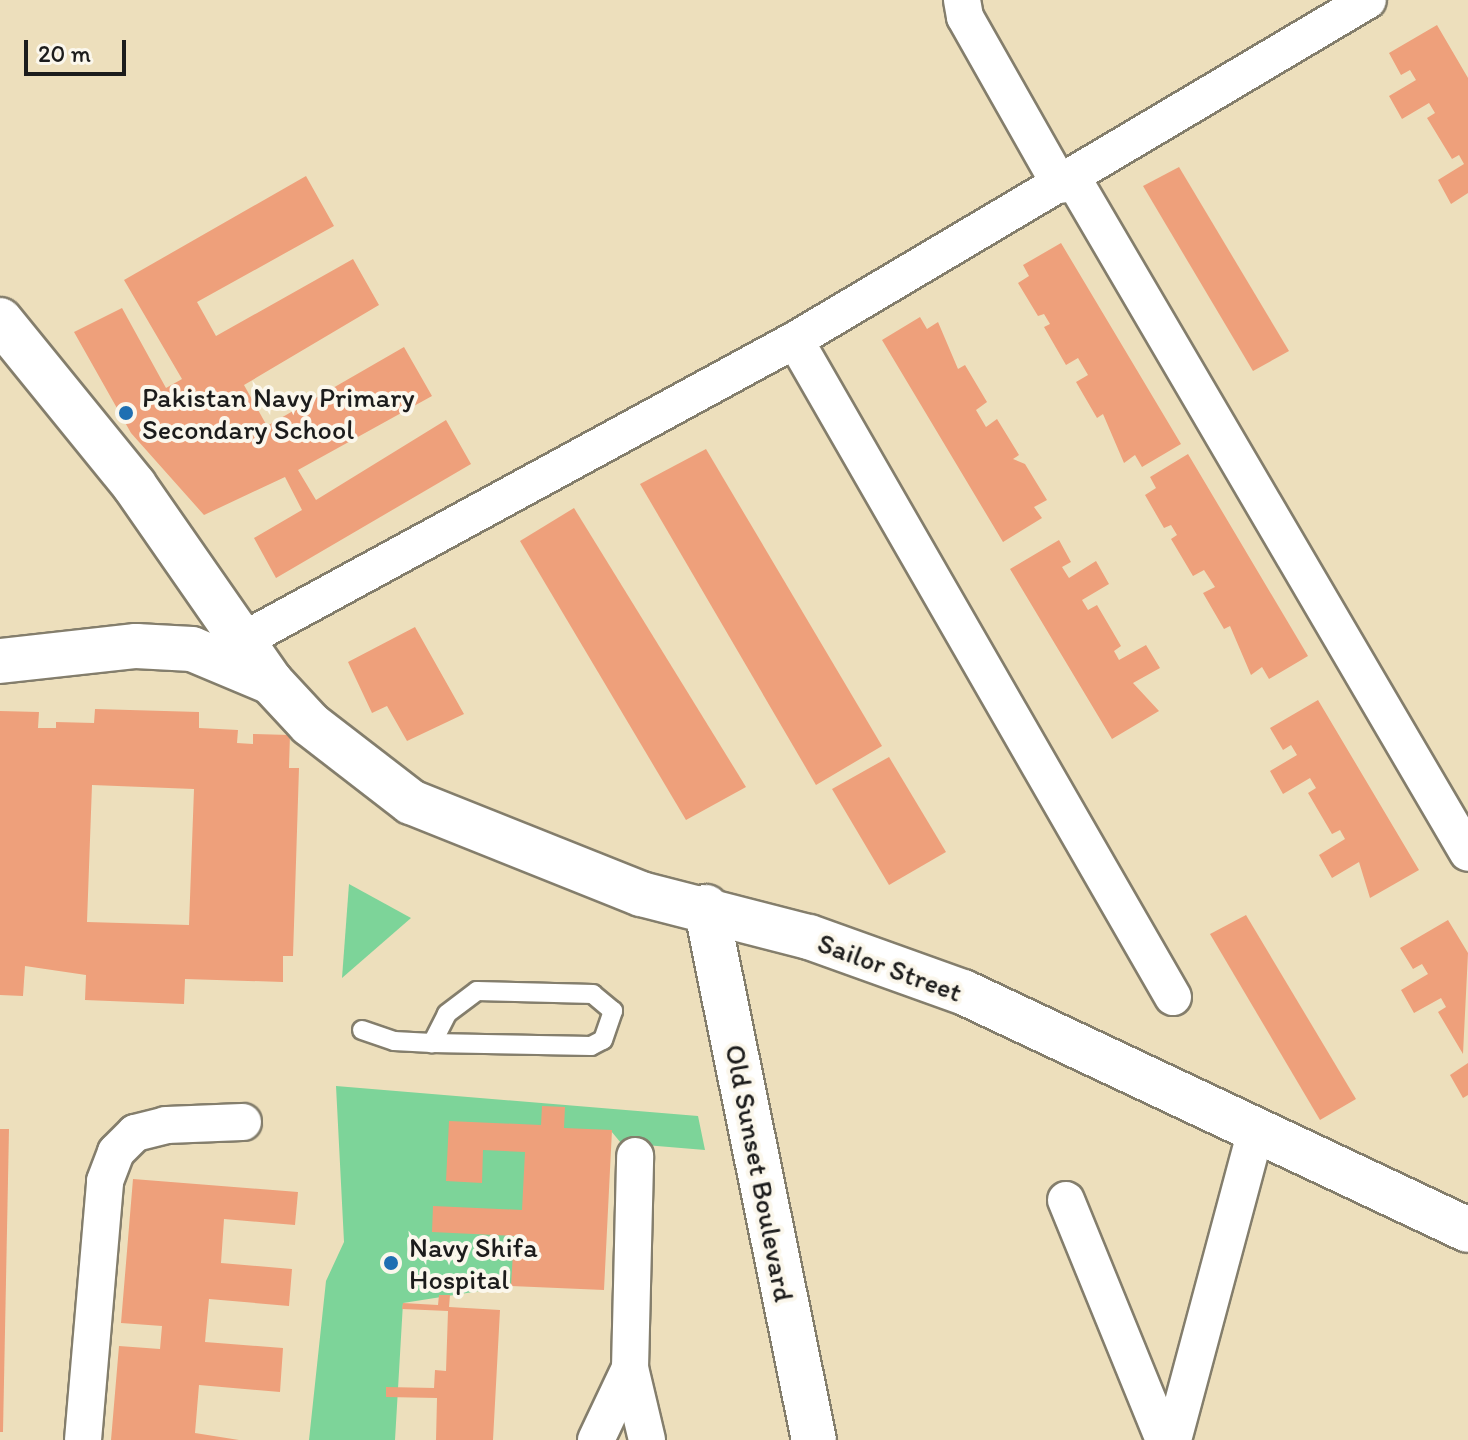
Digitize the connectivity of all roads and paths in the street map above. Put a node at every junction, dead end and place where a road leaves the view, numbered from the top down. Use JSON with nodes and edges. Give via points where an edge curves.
{"nodes":[{"id":1,"x":962,"y":0,"type":"edge"},
{"id":2,"x":1368,"y":0,"type":"edge"},
{"id":3,"x":1066,"y":181,"type":"junction"},
{"id":4,"x":0,"y":320,"type":"edge"},
{"id":5,"x":795,"y":340,"type":"junction"},
{"id":6,"x":247,"y":638,"type":"junction"},
{"id":7,"x":0,"y":661,"type":"edge"},
{"id":8,"x":271,"y":682,"type":"junction"},
{"id":9,"x":1468,"y":853,"type":"edge"},
{"id":10,"x":706,"y":907,"type":"junction"},
{"id":11,"x":1173,"y":997,"type":"dead end"},
{"id":12,"x":362,"y":1030,"type":"dead end"},
{"id":13,"x":432,"y":1043,"type":"junction"},
{"id":14,"x":243,"y":1122,"type":"dead end"},
{"id":15,"x":1256,"y":1130,"type":"junction"},
{"id":16,"x":635,"y":1156,"type":"dead end"},
{"id":17,"x":1066,"y":1200,"type":"dead end"},
{"id":18,"x":1468,"y":1230,"type":"edge"},
{"id":19,"x":630,"y":1368,"type":"junction"},
{"id":20,"x":83,"y":1440,"type":"edge"},
{"id":21,"x":596,"y":1440,"type":"edge"},
{"id":22,"x":647,"y":1440,"type":"edge"},
{"id":23,"x":814,"y":1440,"type":"edge"},
{"id":24,"x":1164,"y":1440,"type":"edge"},
{"id":25,"x":1173,"y":1440,"type":"edge"}],
"edges":[{"from":1,"to":3,"type":"street"},
{"from":2,"to":3,"type":"street"},
{"from":3,"to":5,"type":"street"},
{"from":3,"to":9,"type":"street"},
{"from":4,"to":6,"type":"street"},
{"from":5,"to":6,"type":"street"},
{"from":5,"to":11,"type":"street"},
{"from":6,"to":8,"type":"street"},
{"from":7,"to":8,"type":"street","via":[[136,646],[192,649]]},
{"from":8,"to":10,"type":"street","name":"Sailor Street","via":[[310,724],[411,802],[641,894]]},
{"from":10,"to":15,"type":"street","name":"Sailor Street","via":[[963,992]]},
{"from":10,"to":23,"type":"street","name":"Old Sunset Boulevard"},
{"from":12,"to":13,"type":"lane","via":[[394,1041]]},
{"from":13,"to":13,"type":"lane","via":[[591,1046],[603,1040],[613,1011],[593,994],[477,991],[447,1014]]},
{"from":14,"to":20,"type":"street","via":[[166,1125],[135,1133],[116,1152],[105,1181]]},
{"from":15,"to":18,"type":"street","name":"Sailor Street"},
{"from":15,"to":25,"type":"street"},
{"from":16,"to":19,"type":"street"},
{"from":17,"to":24,"type":"street"},
{"from":19,"to":21,"type":"street"},
{"from":19,"to":22,"type":"street"}]}
